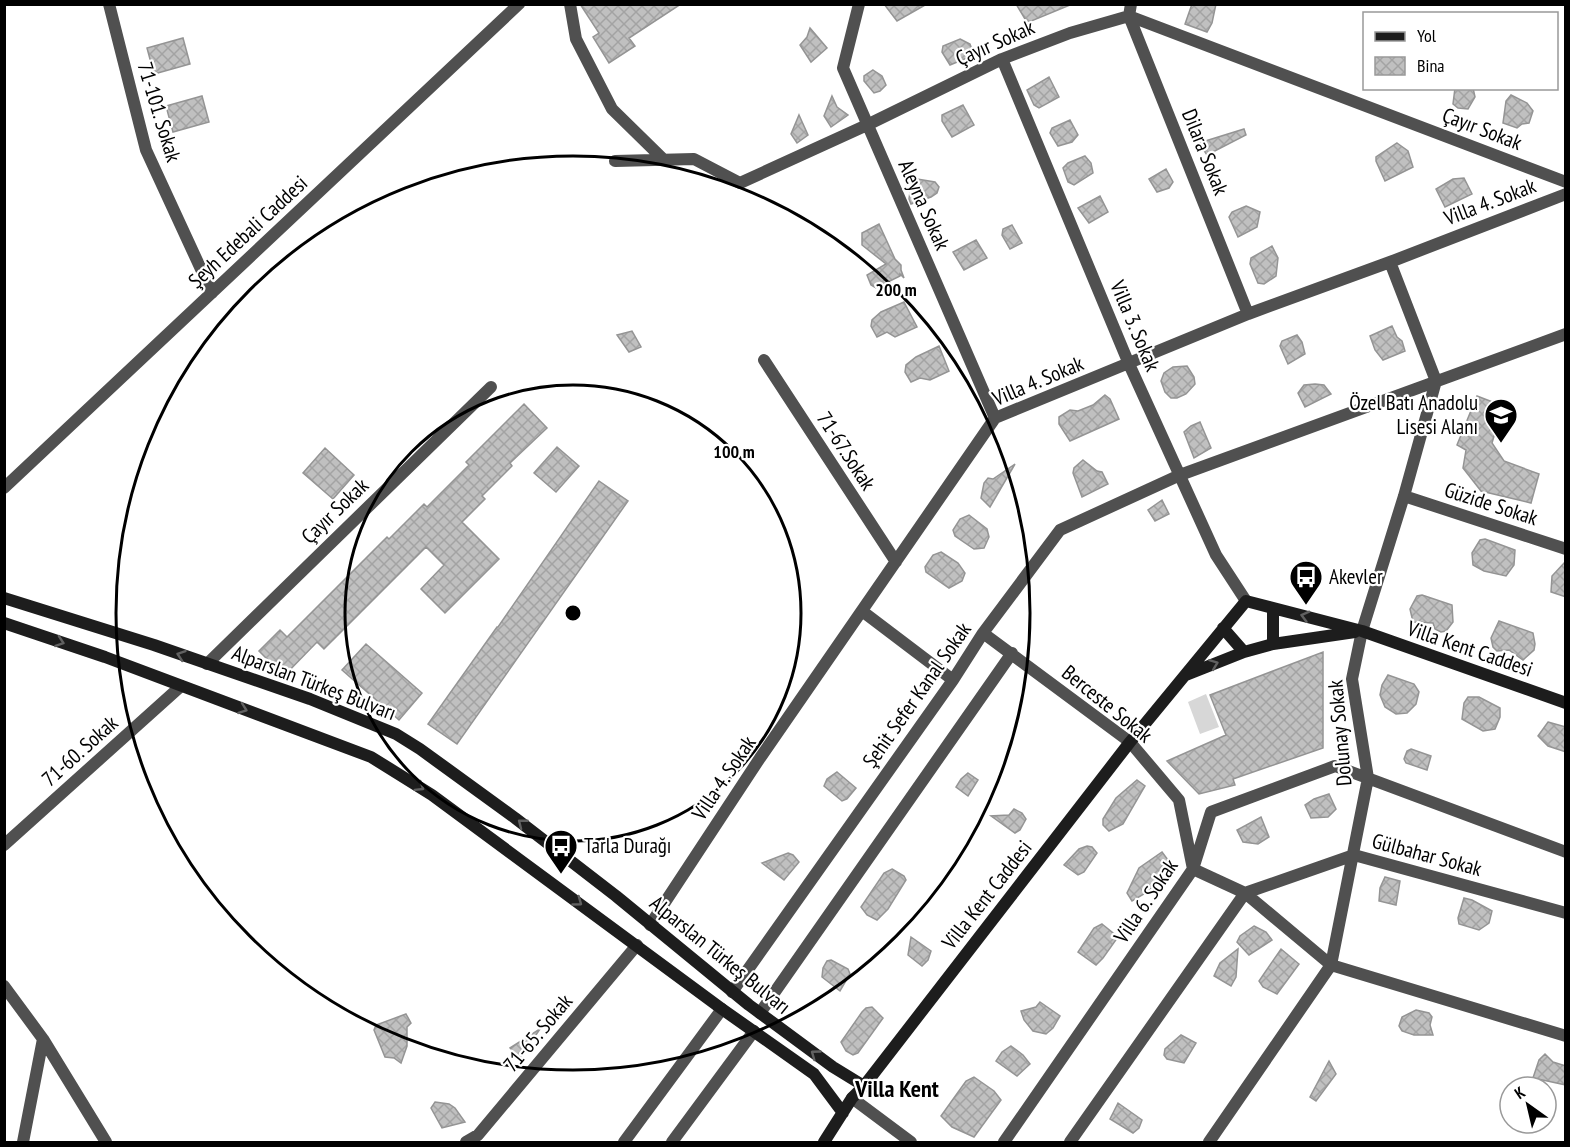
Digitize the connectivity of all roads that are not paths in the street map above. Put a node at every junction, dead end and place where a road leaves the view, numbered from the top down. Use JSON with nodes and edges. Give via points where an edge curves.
{"nodes":[{"id":1,"x":110,"y":4,"type":"edge"},
{"id":2,"x":519,"y":4,"type":"edge"},
{"id":3,"x":570,"y":4,"type":"edge"},
{"id":4,"x":859,"y":4,"type":"edge"},
{"id":5,"x":1130,"y":10,"type":"edge"},
{"id":6,"x":1002,"y":59,"type":"junction"},
{"id":7,"x":867,"y":125,"type":"junction"},
{"id":8,"x":663,"y":159,"type":"junction"},
{"id":9,"x":615,"y":161,"type":"dead end"},
{"id":10,"x":1566,"y":182,"type":"edge"},
{"id":11,"x":1566,"y":194,"type":"edge"},
{"id":12,"x":1390,"y":262,"type":"junction"},
{"id":13,"x":212,"y":293,"type":"junction"},
{"id":14,"x":1248,"y":314,"type":"junction"},
{"id":15,"x":1566,"y":334,"type":"edge"},
{"id":16,"x":764,"y":360,"type":"dead end"},
{"id":17,"x":1129,"y":364,"type":"junction"},
{"id":18,"x":1436,"y":381,"type":"junction"},
{"id":19,"x":491,"y":387,"type":"dead end"},
{"id":20,"x":995,"y":418,"type":"junction"},
{"id":21,"x":1180,"y":474,"type":"junction"},
{"id":22,"x":4,"y":488,"type":"edge"},
{"id":23,"x":1404,"y":496,"type":"junction"},
{"id":24,"x":1566,"y":549,"type":"edge"},
{"id":25,"x":896,"y":562,"type":"junction"},
{"id":26,"x":4,"y":598,"type":"edge"},
{"id":27,"x":1246,"y":601,"type":"junction"},
{"id":28,"x":1274,"y":608,"type":"junction"},
{"id":29,"x":862,"y":612,"type":"junction"},
{"id":30,"x":4,"y":623,"type":"edge"},
{"id":31,"x":1223,"y":628,"type":"junction"},
{"id":32,"x":1362,"y":631,"type":"junction"},
{"id":33,"x":983,"y":633,"type":"junction"},
{"id":34,"x":1273,"y":644,"type":"junction"},
{"id":35,"x":1245,"y":652,"type":"junction"},
{"id":36,"x":1012,"y":653,"type":"junction"},
{"id":37,"x":207,"y":664,"type":"junction"},
{"id":38,"x":1184,"y":675,"type":"junction"},
{"id":39,"x":953,"y":680,"type":"junction"},
{"id":40,"x":181,"y":686,"type":"junction"},
{"id":41,"x":1566,"y":703,"type":"edge"},
{"id":42,"x":1130,"y":742,"type":"junction"},
{"id":43,"x":1368,"y":778,"type":"junction"},
{"id":44,"x":4,"y":844,"type":"edge"},
{"id":45,"x":1566,"y":852,"type":"edge"},
{"id":46,"x":1354,"y":855,"type":"junction"},
{"id":47,"x":1193,"y":869,"type":"junction"},
{"id":48,"x":1245,"y":893,"type":"junction"},
{"id":49,"x":1566,"y":913,"type":"edge"},
{"id":50,"x":650,"y":925,"type":"junction"},
{"id":51,"x":637,"y":945,"type":"junction"},
{"id":52,"x":1331,"y":965,"type":"junction"},
{"id":53,"x":4,"y":986,"type":"edge"},
{"id":54,"x":732,"y":992,"type":"junction"},
{"id":55,"x":722,"y":1009,"type":"junction"},
{"id":56,"x":760,"y":1013,"type":"junction"},
{"id":57,"x":754,"y":1031,"type":"junction"},
{"id":58,"x":1566,"y":1036,"type":"edge"},
{"id":59,"x":43,"y":1039,"type":"junction"},
{"id":60,"x":864,"y":1086,"type":"junction"},
{"id":61,"x":852,"y":1098,"type":"junction"},
{"id":62,"x":843,"y":1113,"type":"junction"},
{"id":63,"x":480,"y":1139,"type":"edge"},
{"id":64,"x":23,"y":1143,"type":"edge"},
{"id":65,"x":106,"y":1143,"type":"edge"},
{"id":66,"x":466,"y":1143,"type":"edge"},
{"id":67,"x":624,"y":1143,"type":"edge"},
{"id":68,"x":672,"y":1143,"type":"edge"},
{"id":69,"x":824,"y":1143,"type":"edge"},
{"id":70,"x":911,"y":1143,"type":"edge"},
{"id":71,"x":1004,"y":1143,"type":"edge"},
{"id":72,"x":1070,"y":1143,"type":"edge"},
{"id":73,"x":1209,"y":1143,"type":"edge"}],
"edges":[{"from":1,"to":13,"type":"street","name":"71-101. Sokak","via":[[146,150]]},
{"from":2,"to":13,"type":"street","name":"Şeyh Edebali Caddesi"},
{"from":3,"to":8,"type":"street","via":[[576,39],[612,109]]},
{"from":4,"to":7,"type":"street","name":"Aleyna Sokak","via":[[843,68]]},
{"from":5,"to":6,"type":"street","name":"Çayır Sokak"},
{"from":5,"to":10,"type":"street","name":"Çayır Sokak"},
{"from":5,"to":14,"type":"street","name":"Dilara Sokak"},
{"from":6,"to":7,"type":"street","name":"Çayır Sokak"},
{"from":6,"to":17,"type":"street","name":"Villa 3. Sokak"},
{"from":7,"to":8,"type":"street","name":"Çayır Sokak","via":[[740,183],[694,159]]},
{"from":7,"to":20,"type":"street","name":"Aleyna Sokak"},
{"from":8,"to":9,"type":"street","name":"Çayır Sokak"},
{"from":11,"to":12,"type":"street","name":"Villa 4. Sokak"},
{"from":12,"to":14,"type":"street","name":"Villa 4. Sokak"},
{"from":12,"to":18,"type":"street"},
{"from":13,"to":22,"type":"street","name":"Şeyh Edebali Caddesi"},
{"from":14,"to":17,"type":"street","name":"Villa 4. Sokak"},
{"from":15,"to":18,"type":"street","name":"Şehit Sefer Kanal Sokak"},
{"from":16,"to":25,"type":"street","name":"71-67.Sokak"},
{"from":17,"to":20,"type":"street","name":"Villa 4. Sokak"},
{"from":17,"to":21,"type":"street","name":"Villa 3. Sokak"},
{"from":18,"to":21,"type":"street","name":"Şehit Sefer Kanal Sokak"},
{"from":18,"to":23,"type":"street","name":"Dolunay Sokak"},
{"from":19,"to":37,"type":"street","name":"Çayır Sokak"},
{"from":20,"to":25,"type":"street","name":"Villa 4. Sokak"},
{"from":21,"to":27,"type":"street","name":"Villa 3. Sokak","via":[[1216,555]]},
{"from":21,"to":33,"type":"street","name":"Şehit Sefer Kanal Sokak","via":[[1060,530]]},
{"from":23,"to":24,"type":"street","name":"Güzide Sokak"},
{"from":23,"to":32,"type":"street","name":"Dolunay Sokak"},
{"from":25,"to":29,"type":"street","name":"Villa 4. Sokak"},
{"from":37,"to":26,"type":"street","name":"Alparslan Türkeş Bulvarı","one_way":true},
{"from":27,"to":28,"type":"street","name":"Villa Kent Caddesi"},
{"from":27,"to":31,"type":"street","name":"Villa Kent Caddesi"},
{"from":32,"to":28,"type":"street","name":"Villa Kent Caddesi","one_way":true},
{"from":28,"to":34,"type":"street"},
{"from":29,"to":39,"type":"street"},
{"from":29,"to":50,"type":"street","name":"Villa 4. Sokak"},
{"from":30,"to":40,"type":"street","name":"Alparslan Türkeş Bulvarı","one_way":true},
{"from":31,"to":35,"type":"street"},
{"from":31,"to":38,"type":"street","name":"Villa Kent Caddesi"},
{"from":32,"to":34,"type":"street","name":"Villa Kent Caddesi"},
{"from":32,"to":41,"type":"street","name":"Villa Kent Caddesi"},
{"from":32,"to":43,"type":"street","name":"Dolunay Sokak","via":[[1352,679]]},
{"from":33,"to":36,"type":"street","name":"Berceste Sokak"},
{"from":33,"to":39,"type":"street","name":"Şehit Sefer Kanal Sokak"},
{"from":34,"to":35,"type":"street","name":"Villa Kent Caddesi"},
{"from":38,"to":35,"type":"street","name":"Villa Kent Caddesi","one_way":true},
{"from":36,"to":42,"type":"street","name":"Berceste Sokak"},
{"from":36,"to":56,"type":"street"},
{"from":50,"to":37,"type":"street","name":"Alparslan Türkeş Bulvarı","one_way":true,"via":[[514,818],[396,734]]},
{"from":38,"to":42,"type":"street","name":"Villa Kent Caddesi"},
{"from":39,"to":54,"type":"street","name":"Şehit Sefer Kanal Sokak"},
{"from":40,"to":44,"type":"street","name":"71-60. Sokak"},
{"from":40,"to":51,"type":"street","name":"Alparslan Türkeş Bulvarı","one_way":true,"via":[[371,757],[432,795]]},
{"from":42,"to":47,"type":"street","name":"Berceste Sokak","via":[[1179,800]]},
{"from":42,"to":60,"type":"street","name":"Villa Kent Caddesi"},
{"from":43,"to":45,"type":"street"},
{"from":43,"to":46,"type":"street","name":"Dolunay Sokak"},
{"from":43,"to":47,"type":"street","name":"Villa 6. Sokak","via":[[1335,766],[1211,812]]},
{"from":46,"to":48,"type":"street","name":"Gülbahar Sokak"},
{"from":46,"to":49,"type":"street","name":"Gülbahar Sokak"},
{"from":46,"to":52,"type":"street","name":"Dolunay Sokak"},
{"from":47,"to":48,"type":"street"},
{"from":47,"to":71,"type":"street","name":"Villa 6. Sokak"},
{"from":48,"to":52,"type":"street"},
{"from":48,"to":72,"type":"street"},
{"from":50,"to":54,"type":"street","name":"Alparslan Türkeş Bulvarı"},
{"from":51,"to":55,"type":"street","name":"Alparslan Türkeş Bulvarı"},
{"from":51,"to":63,"type":"street","name":"71-65. Sokak"},
{"from":52,"to":58,"type":"street"},
{"from":52,"to":73,"type":"street"},
{"from":53,"to":59,"type":"street"},
{"from":54,"to":56,"type":"street","name":"Alparslan Türkeş Bulvarı"},
{"from":55,"to":57,"type":"street","name":"Alparslan Türkeş Bulvarı"},
{"from":55,"to":67,"type":"street"},
{"from":60,"to":56,"type":"street","name":"Alparslan Türkeş Bulvarı","one_way":true,"via":[[833,1068]]},
{"from":57,"to":62,"type":"street","name":"Alparslan Türkeş Bulvarı","via":[[814,1074]]},
{"from":57,"to":68,"type":"street"},
{"from":59,"to":64,"type":"street"},
{"from":59,"to":65,"type":"street"},
{"from":60,"to":61,"type":"street","name":"Villa Kent Caddesi"},
{"from":61,"to":62,"type":"street","name":"Villa Kent Caddesi"},
{"from":61,"to":70,"type":"street"},
{"from":62,"to":69,"type":"street","name":"Villa Kent Caddesi"},
{"from":63,"to":66,"type":"street","name":"71-65. Sokak"}]}
